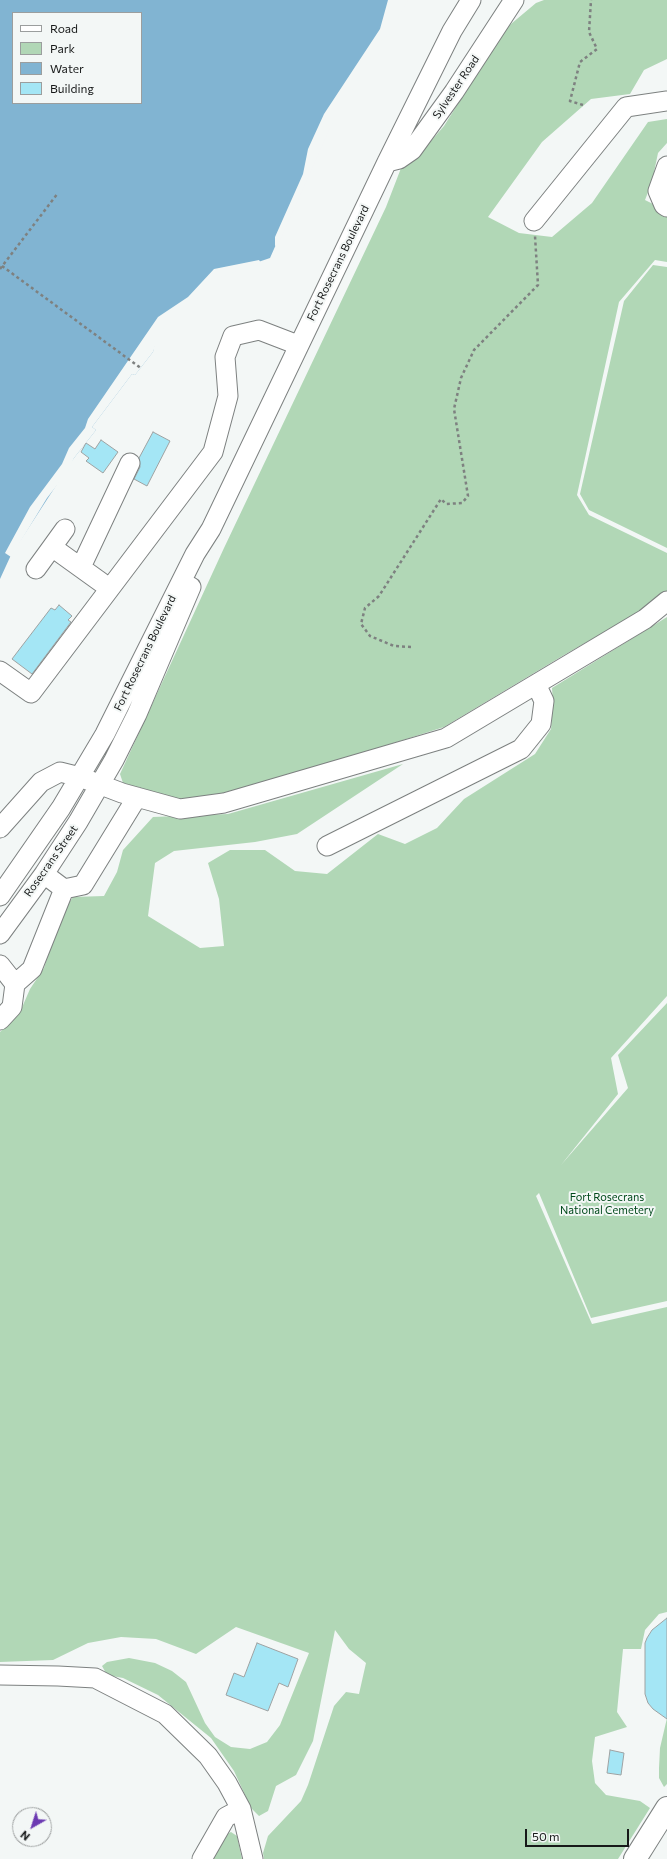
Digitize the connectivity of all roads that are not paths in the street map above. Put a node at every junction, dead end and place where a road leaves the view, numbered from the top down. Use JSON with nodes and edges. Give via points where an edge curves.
{"nodes":[{"id":1,"x":471,"y":0,"type":"edge"},
{"id":2,"x":514,"y":0,"type":"edge"},
{"id":3,"x":667,"y":102,"type":"edge"},
{"id":4,"x":387,"y":162,"type":"junction"},
{"id":5,"x":667,"y":166,"type":"edge"},
{"id":6,"x":667,"y":207,"type":"edge"},
{"id":7,"x":534,"y":221,"type":"road end"},
{"id":8,"x":298,"y":345,"type":"junction"},
{"id":9,"x":130,"y":463,"type":"dead end"},
{"id":10,"x":64,"y":529,"type":"dead end"},
{"id":11,"x":211,"y":529,"type":"junction"},
{"id":12,"x":52,"y":547,"type":"junction"},
{"id":13,"x":81,"y":568,"type":"junction"},
{"id":14,"x":36,"y":569,"type":"dead end"},
{"id":15,"x":109,"y":588,"type":"junction"},
{"id":16,"x":667,"y":601,"type":"edge"},
{"id":17,"x":0,"y":671,"type":"edge"},
{"id":18,"x":536,"y":684,"type":"junction"},
{"id":19,"x":80,"y":777,"type":"junction"},
{"id":20,"x":99,"y":786,"type":"junction"},
{"id":21,"x":137,"y":798,"type":"junction"},
{"id":22,"x":0,"y":828,"type":"edge"},
{"id":23,"x":328,"y":846,"type":"dead end"},
{"id":24,"x":44,"y":874,"type":"junction"},
{"id":25,"x":64,"y":889,"type":"junction"},
{"id":26,"x":0,"y":896,"type":"edge"},
{"id":27,"x":0,"y":934,"type":"edge"},
{"id":28,"x":0,"y":965,"type":"edge"},
{"id":29,"x":15,"y":984,"type":"junction"},
{"id":30,"x":0,"y":1020,"type":"edge"},
{"id":31,"x":0,"y":1675,"type":"edge"},
{"id":32,"x":667,"y":1808,"type":"edge"},
{"id":33,"x":241,"y":1809,"type":"junction"},
{"id":34,"x":202,"y":1859,"type":"edge"},
{"id":35,"x":253,"y":1859,"type":"edge"},
{"id":36,"x":635,"y":1859,"type":"edge"}],
"edges":[{"from":1,"to":4,"type":"street","name":"Fort Rosecrans Boulevard","via":[[452,31]]},
{"from":2,"to":4,"type":"street","name":"Sylvester Road","via":[[454,92],[412,150],[399,159]]},
{"from":3,"to":7,"type":"street","via":[[626,107]]},
{"from":4,"to":8,"type":"street","name":"Fort Rosecrans Boulevard"},
{"from":5,"to":6,"type":"street","via":[[658,191]]},
{"from":8,"to":11,"type":"street","name":"Fort Rosecrans Boulevard"},
{"from":8,"to":15,"type":"street","via":[[259,330],[233,336],[225,357],[228,396],[213,452]]},
{"from":9,"to":13,"type":"street"},
{"from":10,"to":12,"type":"street"},
{"from":11,"to":19,"type":"street","name":"Fort Rosecrans Boulevard","via":[[195,554],[105,734]]},
{"from":11,"to":20,"type":"street","name":"Fort Rosecrans Boulevard","via":[[203,559],[137,714]]},
{"from":12,"to":13,"type":"street"},
{"from":12,"to":14,"type":"street"},
{"from":13,"to":15,"type":"street"},
{"from":15,"to":17,"type":"street","via":[[31,693]]},
{"from":16,"to":18,"type":"street","via":[[645,619]]},
{"from":18,"to":21,"type":"street","via":[[446,738],[224,803],[180,809]]},
{"from":18,"to":23,"type":"street","via":[[544,701],[541,724],[521,749]]},
{"from":19,"to":20,"type":"street"},
{"from":19,"to":22,"type":"street","via":[[60,772],[41,782]]},
{"from":19,"to":26,"type":"street","name":"Rosecrans Street"},
{"from":20,"to":21,"type":"street"},
{"from":20,"to":24,"type":"street","name":"Rosecrans Street"},
{"from":21,"to":25,"type":"street","via":[[83,885]]},
{"from":24,"to":25,"type":"street"},
{"from":24,"to":27,"type":"street","name":"Rosecrans Street"},
{"from":25,"to":29,"type":"street","via":[[32,969]]},
{"from":28,"to":29,"type":"street"},
{"from":29,"to":30,"type":"street","via":[[12,1007]]},
{"from":31,"to":33,"type":"street","via":[[95,1678],[166,1714],[208,1756]]},
{"from":32,"to":36,"type":"main road"},
{"from":33,"to":34,"type":"street","via":[[226,1817]]},
{"from":33,"to":35,"type":"street"}]}
